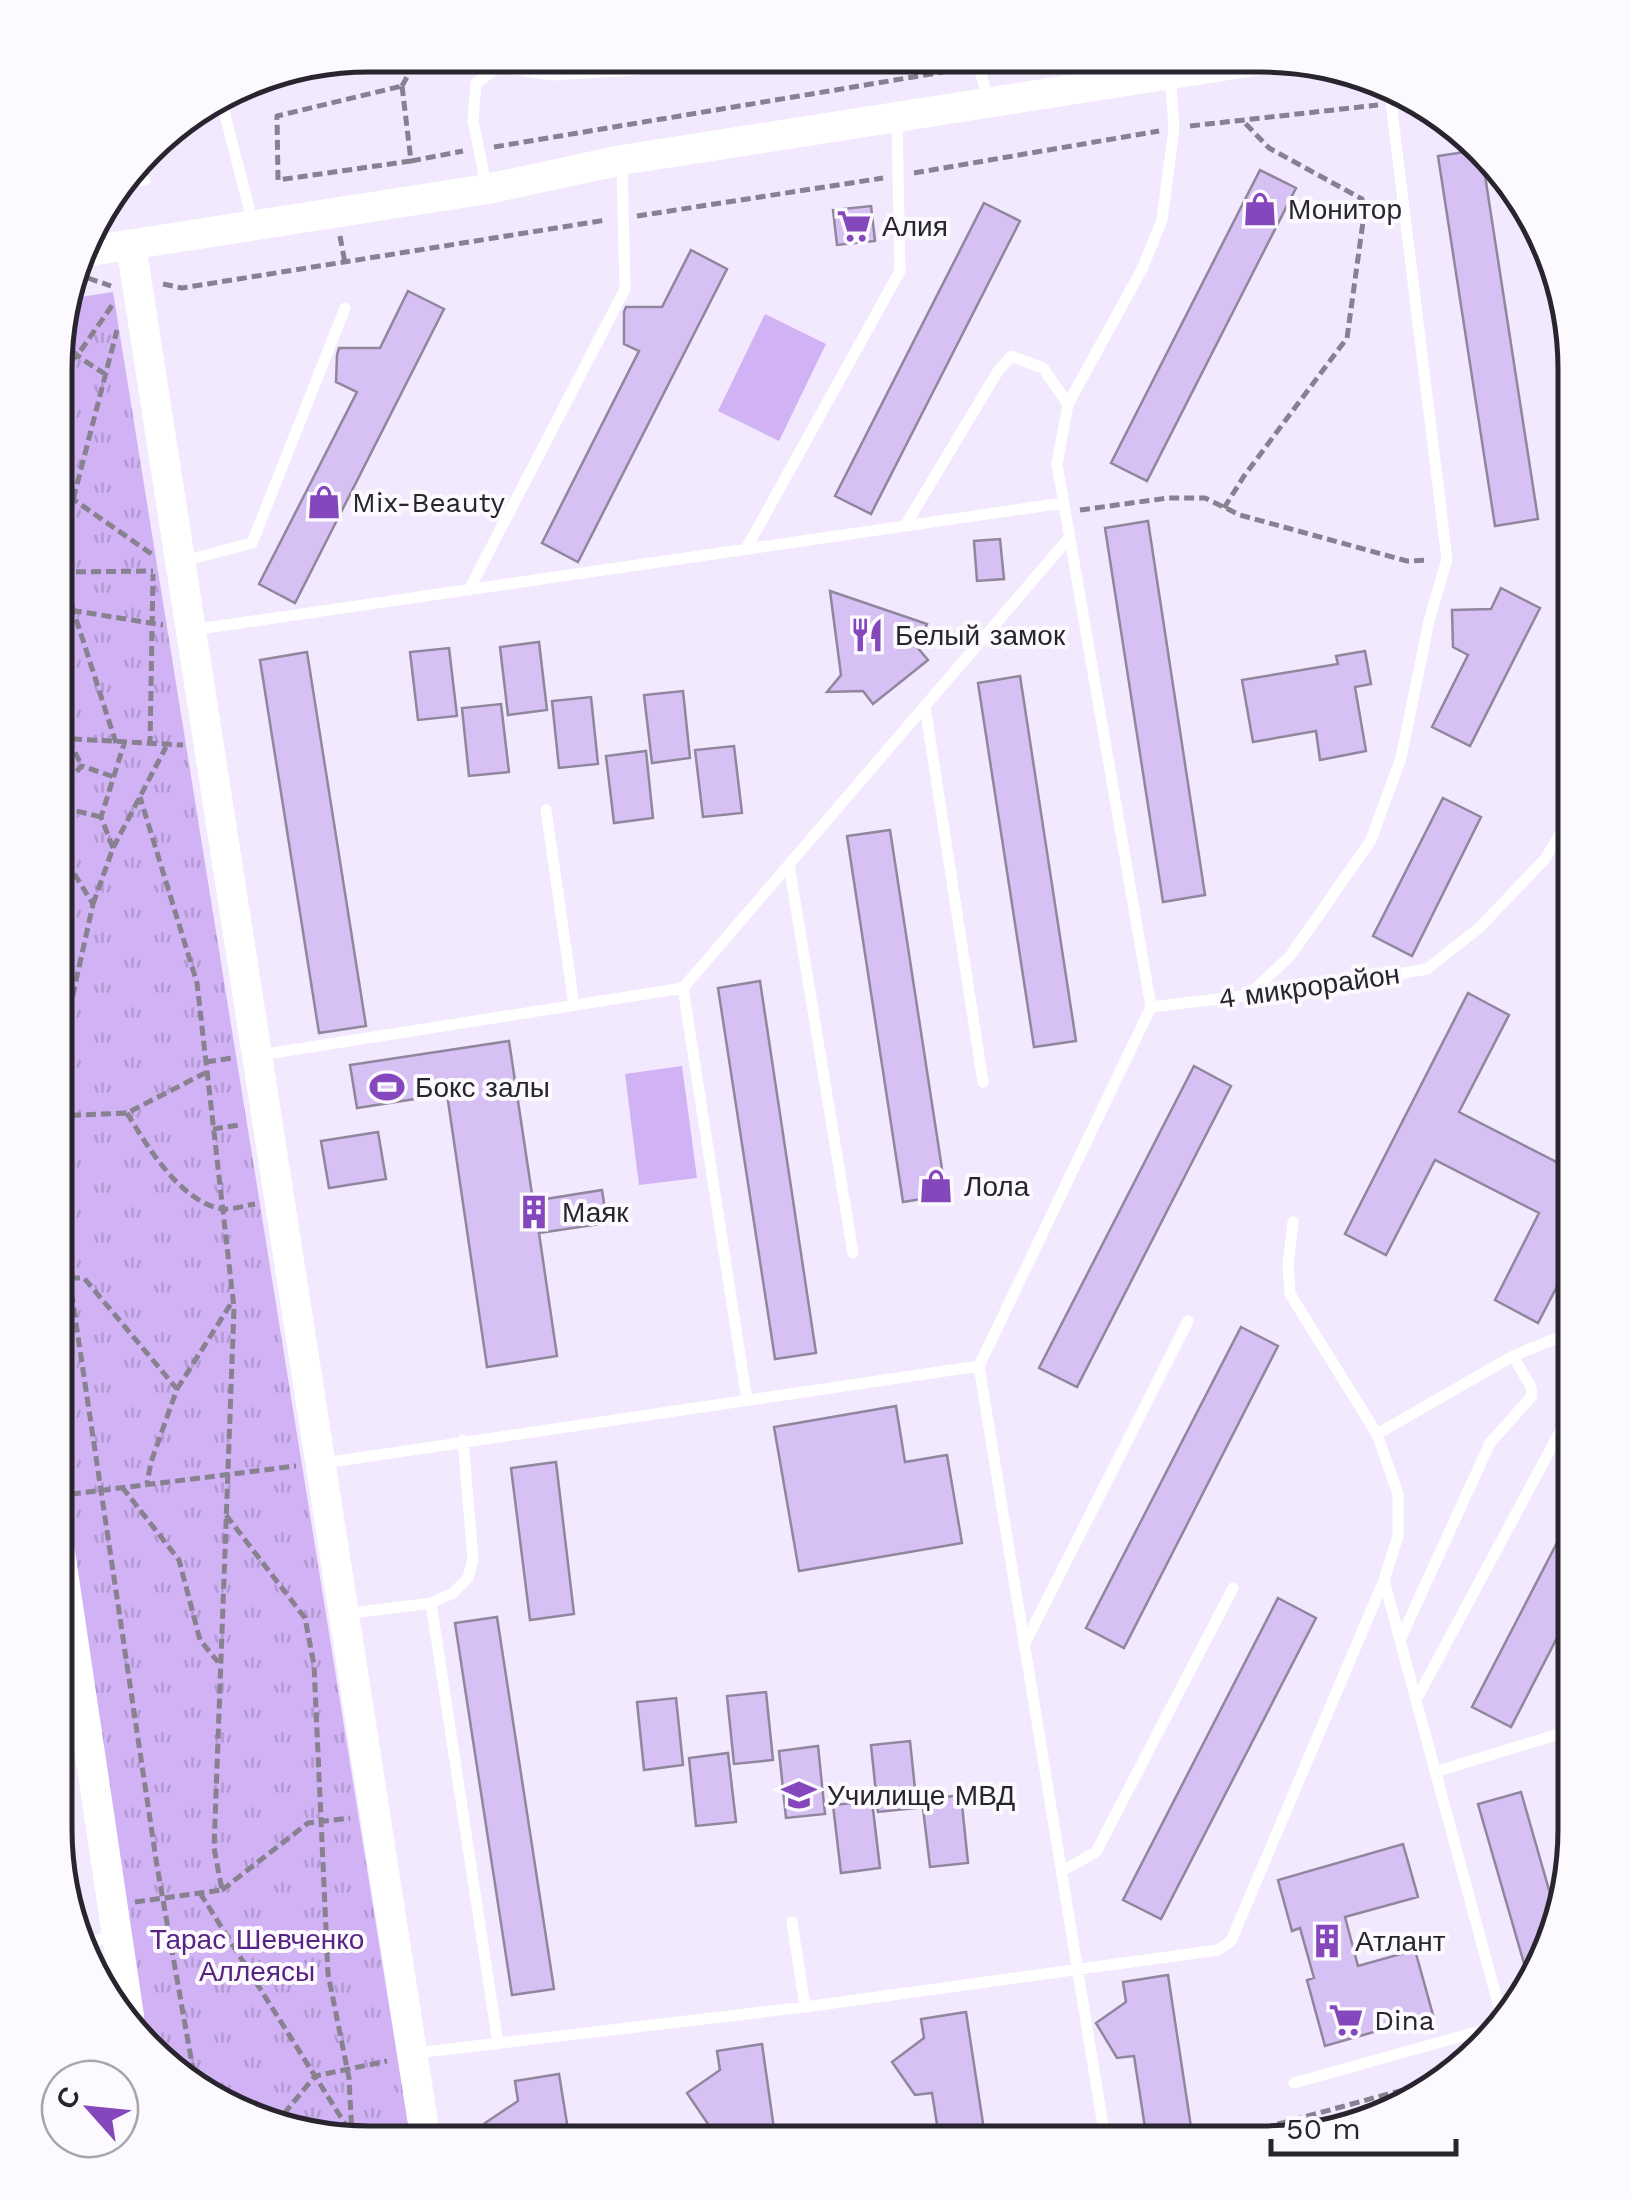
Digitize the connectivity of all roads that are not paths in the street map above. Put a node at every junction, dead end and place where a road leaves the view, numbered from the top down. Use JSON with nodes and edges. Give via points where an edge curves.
{"nodes":[{"id":1,"x":981,"y":72,"type":"edge"},
{"id":2,"x":1132,"y":72,"type":"edge"},
{"id":3,"x":1167,"y":72,"type":"edge"},
{"id":4,"x":491,"y":73,"type":"edge"},
{"id":5,"x":534,"y":73,"type":"edge"},
{"id":6,"x":597,"y":73,"type":"edge"},
{"id":7,"x":990,"y":102,"type":"junction"},
{"id":8,"x":1391,"y":103,"type":"edge"},
{"id":9,"x":224,"y":111,"type":"edge"},
{"id":10,"x":897,"y":116,"type":"junction"},
{"id":11,"x":622,"y":160,"type":"junction"},
{"id":12,"x":142,"y":180,"type":"edge"},
{"id":13,"x":145,"y":180,"type":"dead end"},
{"id":14,"x":487,"y":189,"type":"junction"},
{"id":15,"x":253,"y":226,"type":"junction"},
{"id":16,"x":131,"y":245,"type":"junction"},
{"id":17,"x":98,"y":250,"type":"edge"},
{"id":18,"x":345,"y":308,"type":"dead end"},
{"id":19,"x":1068,"y":404,"type":"junction"},
{"id":20,"x":1064,"y":503,"type":"junction"},
{"id":21,"x":906,"y":526,"type":"junction"},
{"id":22,"x":1069,"y":538,"type":"junction"},
{"id":23,"x":746,"y":549,"type":"junction"},
{"id":24,"x":162,"y":563,"type":"junction"},
{"id":25,"x":469,"y":590,"type":"junction"},
{"id":26,"x":191,"y":630,"type":"junction"},
{"id":27,"x":925,"y":706,"type":"junction"},
{"id":28,"x":546,"y":810,"type":"dead end"},
{"id":29,"x":1558,"y":837,"type":"edge"},
{"id":30,"x":789,"y":865,"type":"junction"},
{"id":31,"x":683,"y":988,"type":"junction"},
{"id":32,"x":1250,"y":995,"type":"junction"},
{"id":33,"x":574,"y":1004,"type":"junction"},
{"id":34,"x":1151,"y":1007,"type":"junction"},
{"id":35,"x":251,"y":1056,"type":"junction"},
{"id":36,"x":983,"y":1082,"type":"dead end"},
{"id":37,"x":1293,"y":1222,"type":"dead end"},
{"id":38,"x":853,"y":1253,"type":"dead end"},
{"id":39,"x":1188,"y":1322,"type":"dead end"},
{"id":40,"x":1558,"y":1337,"type":"edge"},
{"id":41,"x":1513,"y":1356,"type":"junction"},
{"id":42,"x":980,"y":1366,"type":"junction"},
{"id":43,"x":747,"y":1400,"type":"junction"},
{"id":44,"x":1378,"y":1434,"type":"junction"},
{"id":45,"x":1558,"y":1435,"type":"edge"},
{"id":46,"x":462,"y":1440,"type":"junction"},
{"id":47,"x":320,"y":1464,"type":"junction"},
{"id":48,"x":1384,"y":1580,"type":"junction"},
{"id":49,"x":1233,"y":1588,"type":"dead end"},
{"id":50,"x":431,"y":1602,"type":"junction"},
{"id":51,"x":343,"y":1614,"type":"junction"},
{"id":52,"x":72,"y":1633,"type":"edge"},
{"id":53,"x":1400,"y":1640,"type":"junction"},
{"id":54,"x":1024,"y":1643,"type":"junction"},
{"id":55,"x":1416,"y":1700,"type":"junction"},
{"id":56,"x":1558,"y":1736,"type":"edge"},
{"id":57,"x":1435,"y":1772,"type":"junction"},
{"id":58,"x":1062,"y":1872,"type":"junction"},
{"id":59,"x":115,"y":1921,"type":"junction"},
{"id":60,"x":792,"y":1922,"type":"dead end"},
{"id":61,"x":93,"y":1936,"type":"edge"},
{"id":62,"x":1077,"y":1967,"type":"junction"},
{"id":63,"x":127,"y":1999,"type":"edge"},
{"id":64,"x":805,"y":2007,"type":"junction"},
{"id":65,"x":1497,"y":2009,"type":"edge"},
{"id":66,"x":1480,"y":2030,"type":"edge"},
{"id":67,"x":498,"y":2044,"type":"junction"},
{"id":68,"x":412,"y":2054,"type":"junction"},
{"id":69,"x":1294,"y":2083,"type":"dead end"},
{"id":70,"x":423,"y":2126,"type":"edge"},
{"id":71,"x":1103,"y":2126,"type":"edge"}],
"edges":[{"from":1,"to":7,"type":"lane"},
{"from":2,"to":7,"type":"street"},
{"from":3,"to":19,"type":"lane","via":[[1174,128],[1162,220]]},
{"from":4,"to":14,"type":"lane","via":[[476,82],[474,122]]},
{"from":5,"to":6,"type":"lane"},
{"from":7,"to":10,"type":"street"},
{"from":8,"to":32,"type":"lane","via":[[1447,558],[1401,758],[1372,840],[1291,955]]},
{"from":9,"to":15,"type":"lane"},
{"from":10,"to":11,"type":"street"},
{"from":10,"to":23,"type":"lane","via":[[900,271]]},
{"from":11,"to":14,"type":"street"},
{"from":11,"to":25,"type":"lane","via":[[625,289]]},
{"from":12,"to":13,"type":"lane"},
{"from":14,"to":15,"type":"street"},
{"from":15,"to":16,"type":"street"},
{"from":16,"to":17,"type":"street"},
{"from":16,"to":24,"type":"street","via":[[126,290]]},
{"from":18,"to":24,"type":"lane","via":[[252,543]]},
{"from":19,"to":20,"type":"lane","via":[[1058,464]]},
{"from":19,"to":21,"type":"lane","via":[[1043,368],[1011,356]]},
{"from":20,"to":21,"type":"lane"},
{"from":20,"to":22,"type":"lane"},
{"from":21,"to":23,"type":"lane"},
{"from":22,"to":27,"type":"lane"},
{"from":22,"to":34,"type":"lane"},
{"from":23,"to":25,"type":"lane"},
{"from":24,"to":26,"type":"street"},
{"from":25,"to":26,"type":"lane"},
{"from":26,"to":35,"type":"street"},
{"from":27,"to":30,"type":"lane"},
{"from":27,"to":36,"type":"lane"},
{"from":28,"to":33,"type":"lane"},
{"from":29,"to":32,"type":"lane","name":"4 микрорайон","via":[[1479,928],[1427,969]]},
{"from":30,"to":31,"type":"lane"},
{"from":30,"to":38,"type":"lane"},
{"from":31,"to":33,"type":"lane"},
{"from":31,"to":43,"type":"lane"},
{"from":32,"to":34,"type":"lane","name":"4 микрорайон"},
{"from":33,"to":35,"type":"lane"},
{"from":34,"to":42,"type":"lane"},
{"from":35,"to":47,"type":"street"},
{"from":37,"to":44,"type":"lane","via":[[1290,1294]]},
{"from":39,"to":54,"type":"lane"},
{"from":40,"to":41,"type":"lane"},
{"from":41,"to":44,"type":"lane"},
{"from":41,"to":53,"type":"lane","via":[[1532,1396],[1490,1444]]},
{"from":42,"to":43,"type":"lane"},
{"from":42,"to":54,"type":"lane"},
{"from":43,"to":46,"type":"lane"},
{"from":44,"to":48,"type":"lane","via":[[1398,1494],[1398,1536]]},
{"from":45,"to":55,"type":"lane"},
{"from":46,"to":47,"type":"lane"},
{"from":46,"to":50,"type":"lane","via":[[473,1559],[468,1578]]},
{"from":47,"to":51,"type":"street"},
{"from":48,"to":53,"type":"lane"},
{"from":48,"to":62,"type":"lane","via":[[1231,1941],[1218,1950]]},
{"from":49,"to":58,"type":"lane","via":[[1096,1852]]},
{"from":50,"to":51,"type":"lane"},
{"from":50,"to":67,"type":"lane"},
{"from":51,"to":68,"type":"street"},
{"from":52,"to":59,"type":"street"},
{"from":53,"to":55,"type":"lane"},
{"from":54,"to":58,"type":"lane"},
{"from":55,"to":57,"type":"lane"},
{"from":56,"to":57,"type":"lane"},
{"from":57,"to":65,"type":"lane"},
{"from":58,"to":62,"type":"lane"},
{"from":59,"to":61,"type":"lane"},
{"from":59,"to":63,"type":"street"},
{"from":60,"to":64,"type":"lane"},
{"from":62,"to":64,"type":"lane"},
{"from":62,"to":71,"type":"lane"},
{"from":64,"to":67,"type":"lane"},
{"from":66,"to":69,"type":"lane"},
{"from":67,"to":68,"type":"lane"},
{"from":68,"to":70,"type":"street"}]}
